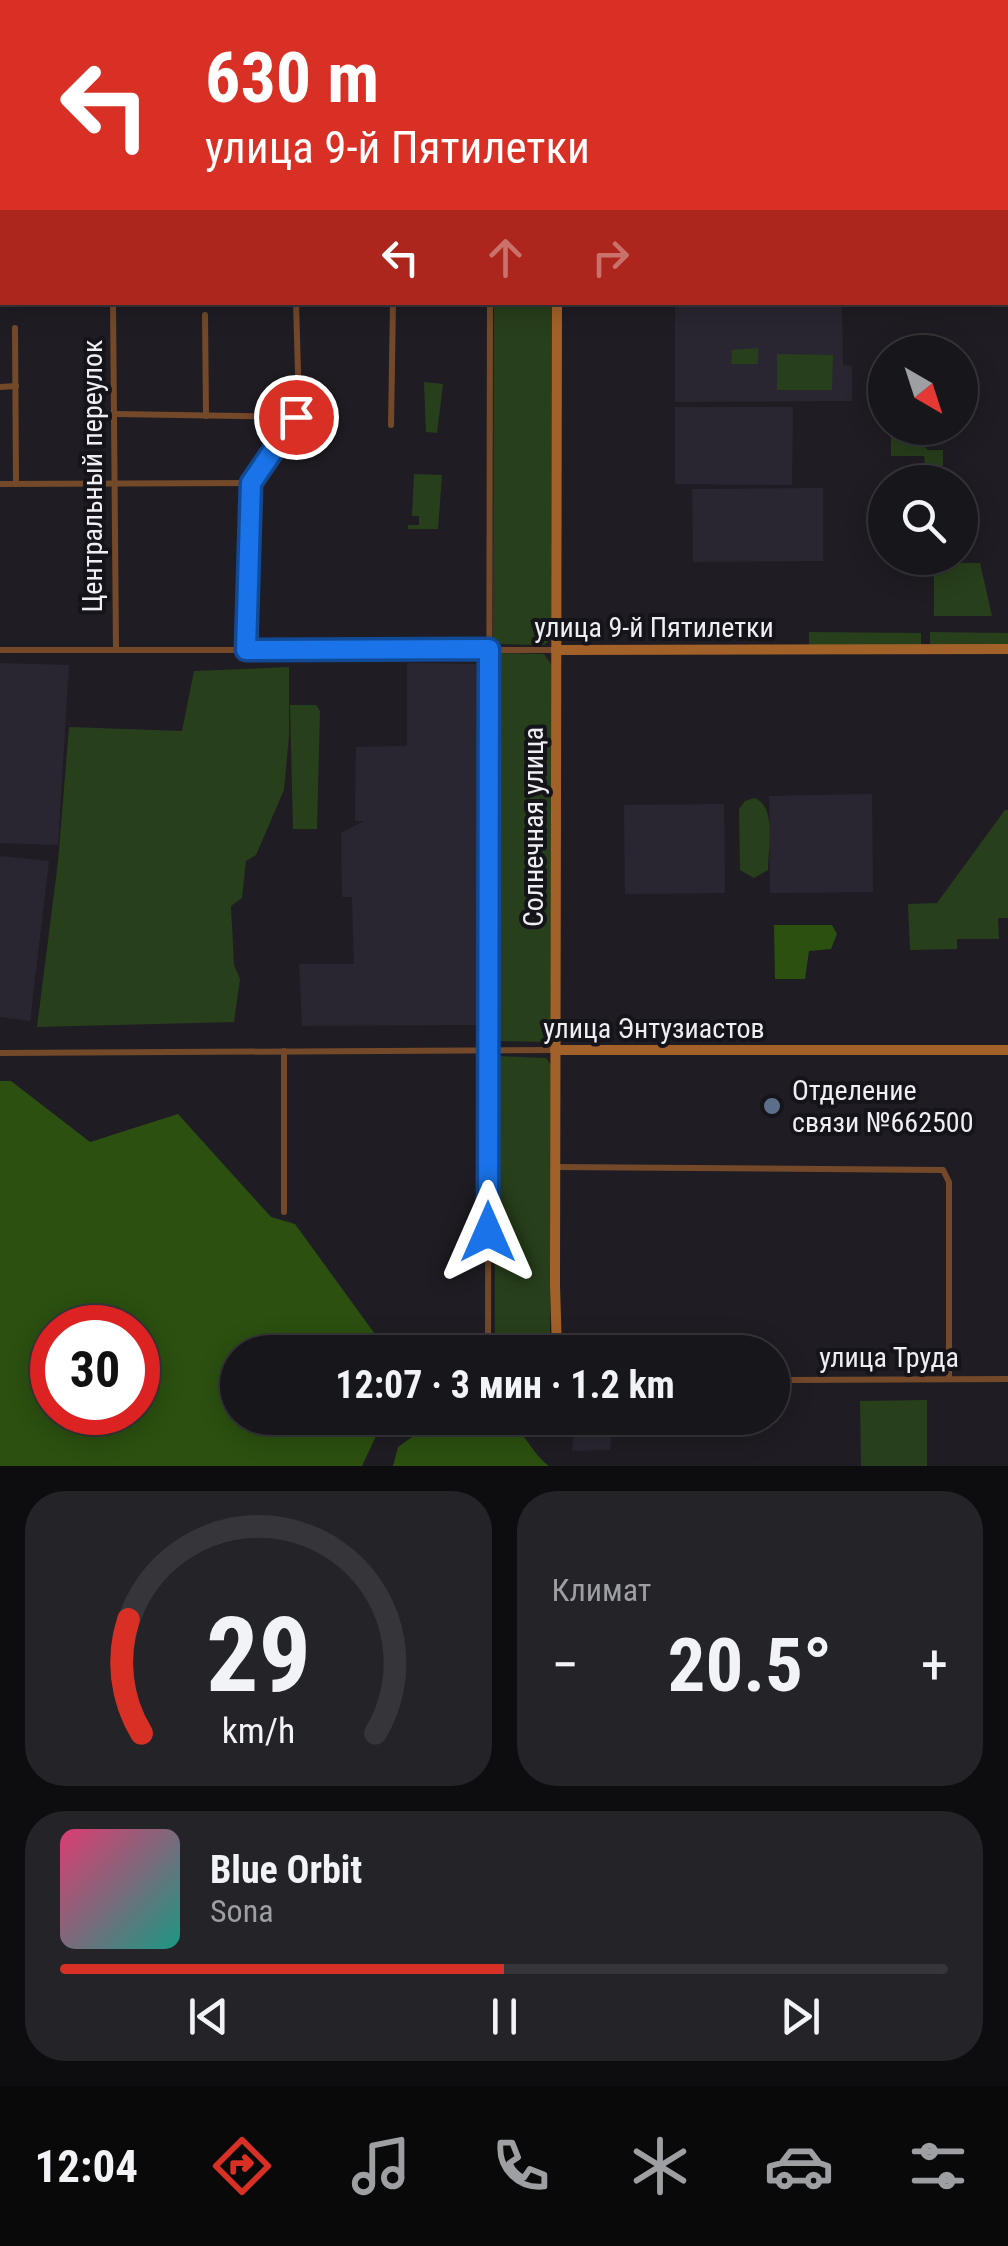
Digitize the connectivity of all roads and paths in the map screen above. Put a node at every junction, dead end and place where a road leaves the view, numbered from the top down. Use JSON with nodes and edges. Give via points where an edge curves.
{"nodes":[{"id":1,"x":113,"y":305,"type":"edge"},
{"id":2,"x":296,"y":305,"type":"edge"},
{"id":3,"x":392,"y":305,"type":"edge"},
{"id":4,"x":490,"y":305,"type":"edge"},
{"id":5,"x":557,"y":305,"type":"edge"},
{"id":6,"x":205,"y":315,"type":"dead end"},
{"id":7,"x":15,"y":328,"type":"dead end"},
{"id":8,"x":0,"y":386,"type":"edge"},
{"id":9,"x":16,"y":386,"type":"junction"},
{"id":10,"x":114,"y":414,"type":"junction"},
{"id":11,"x":206,"y":416,"type":"junction"},
{"id":12,"x":296,"y":417,"type":"junction"},
{"id":13,"x":391,"y":425,"type":"dead end"},
{"id":14,"x":116,"y":481,"type":"junction"},
{"id":15,"x":251,"y":483,"type":"junction"},
{"id":16,"x":0,"y":484,"type":"edge"},
{"id":17,"x":16,"y":484,"type":"junction"},
{"id":18,"x":116,"y":649,"type":"junction"},
{"id":19,"x":489,"y":649,"type":"junction"},
{"id":20,"x":1008,"y":649,"type":"edge"},
{"id":21,"x":0,"y":650,"type":"edge"},
{"id":22,"x":246,"y":650,"type":"junction"},
{"id":23,"x":556,"y":650,"type":"junction"},
{"id":24,"x":488,"y":1050,"type":"junction"},
{"id":25,"x":555,"y":1050,"type":"junction"},
{"id":26,"x":1008,"y":1050,"type":"edge"},
{"id":27,"x":284,"y":1051,"type":"junction"},
{"id":28,"x":0,"y":1053,"type":"edge"},
{"id":29,"x":555,"y":1167,"type":"junction"},
{"id":30,"x":284,"y":1212,"type":"dead end"},
{"id":31,"x":488,"y":1335,"type":"edge"},
{"id":32,"x":557,"y":1335,"type":"edge"},
{"id":33,"x":949,"y":1379,"type":"junction"},
{"id":34,"x":790,"y":1380,"type":"edge"},
{"id":35,"x":1008,"y":1380,"type":"edge"}],
"edges":[{"from":1,"to":10,"type":"street","name":"Центральный переулок"},
{"from":2,"to":12,"type":"street"},
{"from":3,"to":13,"type":"street"},
{"from":4,"to":19,"type":"street","name":"Солнечная улица"},
{"from":5,"to":23,"type":"street","name":"Солнечная улица"},
{"from":6,"to":11,"type":"street"},
{"from":7,"to":9,"type":"street"},
{"from":8,"to":9,"type":"street"},
{"from":9,"to":17,"type":"street"},
{"from":10,"to":11,"type":"street"},
{"from":10,"to":14,"type":"street","name":"Центральный переулок"},
{"from":11,"to":12,"type":"street"},
{"from":12,"to":15,"type":"street"},
{"from":14,"to":15,"type":"street"},
{"from":14,"to":17,"type":"street"},
{"from":14,"to":18,"type":"street","name":"Центральный переулок"},
{"from":15,"to":22,"type":"street"},
{"from":16,"to":17,"type":"street"},
{"from":18,"to":21,"type":"street","name":"улица 9-й Пятилетки"},
{"from":18,"to":22,"type":"street","name":"улица 9-й Пятилетки"},
{"from":19,"to":22,"type":"street","name":"улица 9-й Пятилетки"},
{"from":19,"to":23,"type":"street","name":"улица 9-й Пятилетки"},
{"from":19,"to":24,"type":"street","name":"Солнечная улица"},
{"from":20,"to":23,"type":"street","name":"улица 9-й Пятилетки"},
{"from":23,"to":25,"type":"street","name":"Солнечная улица"},
{"from":24,"to":25,"type":"street","name":"улица Энтузиастов"},
{"from":24,"to":27,"type":"street","name":"улица Энтузиастов"},
{"from":24,"to":31,"type":"street","name":"Солнечная улица"},
{"from":25,"to":26,"type":"street","name":"улица Энтузиастов"},
{"from":25,"to":29,"type":"street","name":"Солнечная улица"},
{"from":27,"to":28,"type":"street","name":"улица Энтузиастов"},
{"from":27,"to":30,"type":"street"},
{"from":29,"to":32,"type":"street","name":"Солнечная улица"},
{"from":29,"to":33,"type":"street","via":[[943,1170],[949,1182]]},
{"from":33,"to":34,"type":"street","name":"улица Труда"},
{"from":33,"to":35,"type":"street","name":"улица Труда"}]}
